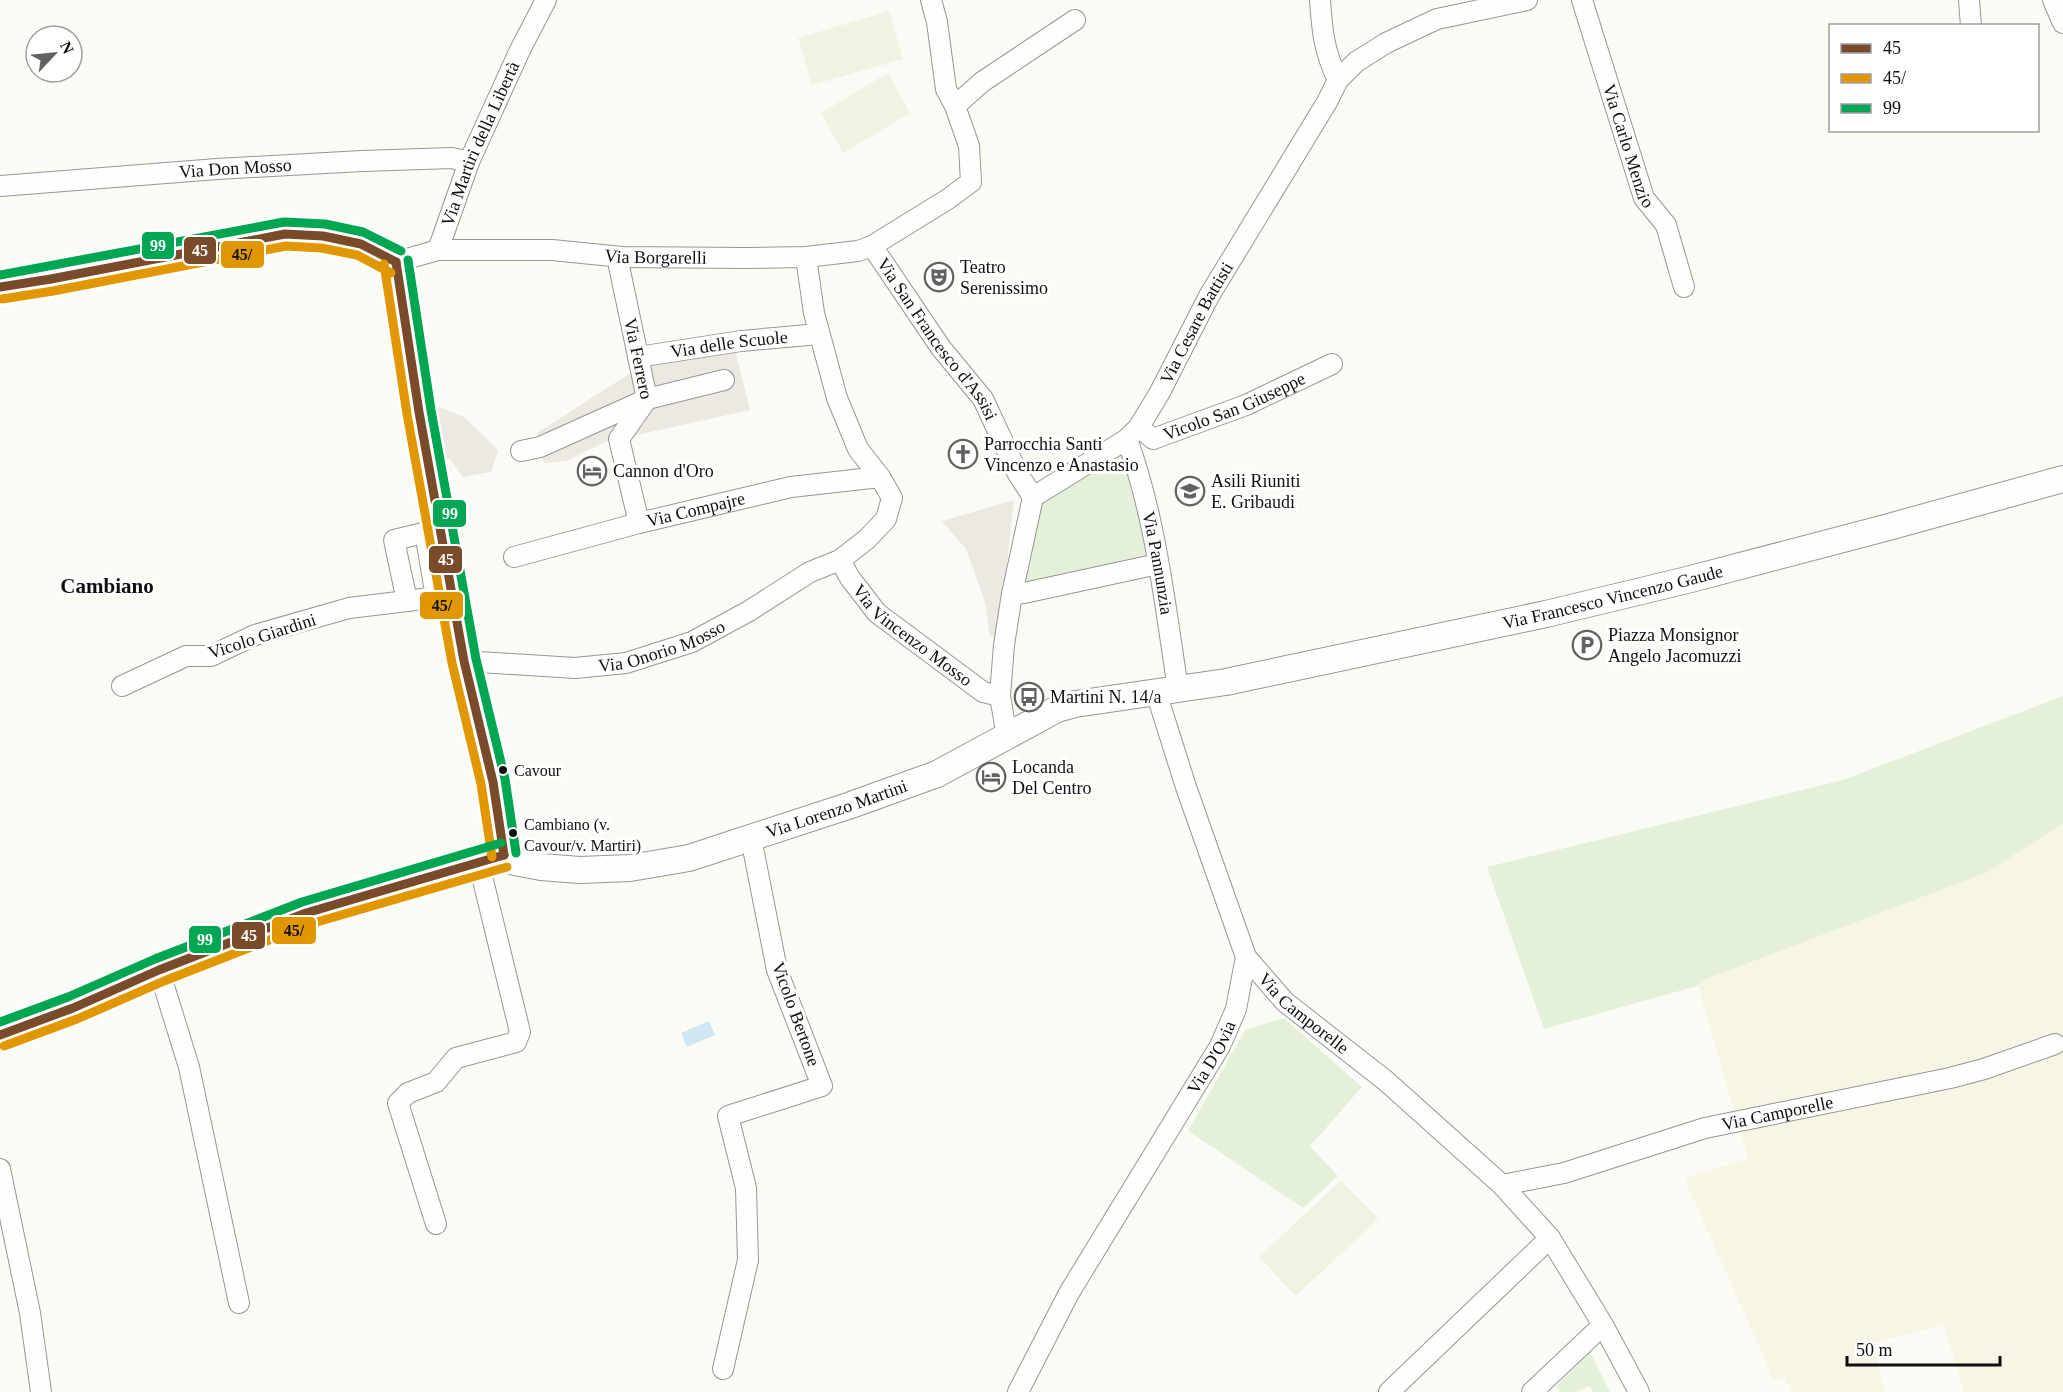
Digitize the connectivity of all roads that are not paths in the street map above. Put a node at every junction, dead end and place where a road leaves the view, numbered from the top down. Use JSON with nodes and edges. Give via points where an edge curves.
{"nodes":[{"id":1,"x":546,"y":0,"type":"edge"},
{"id":2,"x":931,"y":0,"type":"edge"},
{"id":3,"x":1320,"y":0,"type":"edge"},
{"id":4,"x":1527,"y":0,"type":"edge"},
{"id":5,"x":1582,"y":0,"type":"edge"},
{"id":6,"x":1969,"y":0,"type":"edge"},
{"id":7,"x":2053,"y":0,"type":"edge"},
{"id":8,"x":1075,"y":20,"type":"dead end"},
{"id":9,"x":2063,"y":23,"type":"edge"},
{"id":10,"x":1971,"y":24,"type":"edge"},
{"id":11,"x":1338,"y":80,"type":"junction"},
{"id":12,"x":955,"y":105,"type":"junction"},
{"id":13,"x":469,"y":162,"type":"junction"},
{"id":14,"x":0,"y":186,"type":"edge"},
{"id":15,"x":872,"y":246,"type":"junction"},
{"id":16,"x":438,"y":250,"type":"junction"},
{"id":17,"x":806,"y":256,"type":"junction"},
{"id":18,"x":622,"y":257,"type":"junction"},
{"id":19,"x":396,"y":262,"type":"junction"},
{"id":20,"x":0,"y":287,"type":"edge"},
{"id":21,"x":1684,"y":287,"type":"dead end"},
{"id":22,"x":819,"y":334,"type":"junction"},
{"id":23,"x":638,"y":357,"type":"junction"},
{"id":24,"x":1332,"y":364,"type":"dead end"},
{"id":25,"x":724,"y":380,"type":"dead end"},
{"id":26,"x":647,"y":399,"type":"junction"},
{"id":27,"x":1133,"y":433,"type":"junction"},
{"id":28,"x":521,"y":451,"type":"dead end"},
{"id":29,"x":880,"y":477,"type":"junction"},
{"id":30,"x":2063,"y":479,"type":"edge"},
{"id":31,"x":1033,"y":497,"type":"junction"},
{"id":32,"x":639,"y":522,"type":"junction"},
{"id":33,"x":433,"y":531,"type":"junction"},
{"id":34,"x":514,"y":557,"type":"dead end"},
{"id":35,"x":840,"y":560,"type":"junction"},
{"id":36,"x":1158,"y":564,"type":"junction"},
{"id":37,"x":1012,"y":594,"type":"junction"},
{"id":38,"x":444,"y":596,"type":"junction"},
{"id":39,"x":407,"y":601,"type":"junction"},
{"id":40,"x":464,"y":661,"type":"junction"},
{"id":41,"x":122,"y":686,"type":"dead end"},
{"id":42,"x":1167,"y":691,"type":"junction"},
{"id":43,"x":1000,"y":696,"type":"junction"},
{"id":44,"x":1007,"y":736,"type":"junction"},
{"id":45,"x":751,"y":838,"type":"junction"},
{"id":46,"x":504,"y":855,"type":"junction"},
{"id":47,"x":479,"y":864,"type":"junction"},
{"id":48,"x":1246,"y":957,"type":"junction"},
{"id":49,"x":159,"y":970,"type":"junction"},
{"id":50,"x":0,"y":1035,"type":"edge"},
{"id":51,"x":2055,"y":1044,"type":"dead end"},
{"id":52,"x":0,"y":1169,"type":"edge"},
{"id":53,"x":1502,"y":1185,"type":"junction"},
{"id":54,"x":436,"y":1224,"type":"dead end"},
{"id":55,"x":1550,"y":1238,"type":"junction"},
{"id":56,"x":239,"y":1303,"type":"dead end"},
{"id":57,"x":1603,"y":1325,"type":"junction"},
{"id":58,"x":723,"y":1369,"type":"dead end"},
{"id":59,"x":41,"y":1392,"type":"edge"},
{"id":60,"x":1018,"y":1392,"type":"edge"},
{"id":61,"x":1389,"y":1392,"type":"edge"},
{"id":62,"x":1532,"y":1392,"type":"edge"},
{"id":63,"x":1639,"y":1392,"type":"edge"}],
"edges":[{"from":1,"to":13,"type":"street","name":"Via Martiri della Libertà"},
{"from":2,"to":12,"type":"street","via":[[946,89]]},
{"from":3,"to":11,"type":"street","via":[[1327,56]]},
{"from":4,"to":11,"type":"street","name":"Via Cesare Battisti","via":[[1437,19],[1386,43],[1356,62]]},
{"from":5,"to":21,"type":"street","name":"Via Carlo Menzio","via":[[1644,198],[1666,225]]},
{"from":6,"to":10,"type":"street"},
{"from":7,"to":9,"type":"street"},
{"from":8,"to":12,"type":"street","via":[[982,82]]},
{"from":11,"to":27,"type":"street","name":"Via Cesare Battisti","via":[[1209,296],[1160,392]]},
{"from":12,"to":15,"type":"street","name":"Via Borgarelli","via":[[969,146],[971,182]]},
{"from":13,"to":14,"type":"street","name":"Via Don Mosso","via":[[362,161]]},
{"from":13,"to":16,"type":"street","name":"Via Martiri della Libertà"},
{"from":15,"to":17,"type":"street","name":"Via Borgarelli"},
{"from":15,"to":31,"type":"street","name":"Via San Francesco d'Assisi","via":[[941,348],[983,399]]},
{"from":16,"to":18,"type":"street","name":"Via Borgarelli","via":[[552,250]]},
{"from":16,"to":19,"type":"street","name":"Via Martiri della Libertà"},
{"from":17,"to":18,"type":"street","name":"Via Borgarelli"},
{"from":17,"to":22,"type":"street","name":"Via Onorio Mosso"},
{"from":18,"to":23,"type":"street","name":"Via Ferrero","via":[[619,266]]},
{"from":19,"to":20,"type":"street","via":[[361,244],[285,234]]},
{"from":19,"to":33,"type":"street"},
{"from":22,"to":23,"type":"street","name":"Via delle Scuole","via":[[741,340]]},
{"from":22,"to":29,"type":"street","name":"Via Onorio Mosso","via":[[837,398],[858,449]]},
{"from":23,"to":26,"type":"street","name":"Via Ferrero"},
{"from":24,"to":27,"type":"street","name":"Vicolo San Giuseppe","via":[[1246,405],[1153,439]]},
{"from":25,"to":26,"type":"street"},
{"from":26,"to":28,"type":"street","via":[[540,447]]},
{"from":26,"to":32,"type":"street","name":"Via Ferrero","via":[[619,439]]},
{"from":27,"to":31,"type":"street","name":"Via Cesare Battisti"},
{"from":27,"to":36,"type":"street","name":"Via Pannunzia"},
{"from":29,"to":32,"type":"street","name":"Via Compajre","via":[[792,487]]},
{"from":29,"to":35,"type":"street","name":"Via Onorio Mosso","via":[[892,498],[886,519]]},
{"from":30,"to":42,"type":"street","name":"Via Francesco Vincenzo Gaude","via":[[1546,614]]},
{"from":31,"to":37,"type":"street"},
{"from":32,"to":34,"type":"street","name":"Via Compajre"},
{"from":33,"to":38,"type":"street"},
{"from":33,"to":39,"type":"street","via":[[394,540]]},
{"from":35,"to":40,"type":"street","name":"Via Onorio Mosso","via":[[810,572],[692,642],[626,663],[574,668]]},
{"from":35,"to":43,"type":"street","name":"Via Vincenzo Mosso","via":[[877,613],[983,692]]},
{"from":36,"to":37,"type":"street"},
{"from":36,"to":42,"type":"street","name":"Via Pannunzia"},
{"from":37,"to":43,"type":"street"},
{"from":38,"to":39,"type":"street","name":"Vicolo Giardini"},
{"from":38,"to":40,"type":"street"},
{"from":39,"to":41,"type":"street","name":"Vicolo Giardini","via":[[349,608],[255,635],[211,656],[186,656]]},
{"from":40,"to":46,"type":"street","via":[[493,782]]},
{"from":42,"to":44,"type":"street","name":"Via Lorenzo Martini","via":[[1075,704]]},
{"from":42,"to":48,"type":"street","via":[[1186,787]]},
{"from":43,"to":44,"type":"street"},
{"from":44,"to":45,"type":"street","name":"Via Lorenzo Martini","via":[[937,774]]},
{"from":45,"to":46,"type":"street","name":"Via Lorenzo Martini","via":[[689,858],[630,868],[541,867],[515,862]]},
{"from":45,"to":58,"type":"street","name":"Vicolo Bertone","via":[[777,970],[822,1086],[728,1116],[746,1188],[748,1260]]},
{"from":46,"to":47,"type":"street"},
{"from":47,"to":49,"type":"street","via":[[306,913]]},
{"from":47,"to":54,"type":"street","via":[[520,1032],[516,1042],[456,1058],[436,1082],[408,1093],[398,1103]]},
{"from":48,"to":53,"type":"street","name":"Via Camporelle","via":[[1285,1002],[1386,1081]]},
{"from":48,"to":60,"type":"street","name":"Via D'Ovia","via":[[1236,1009],[1220,1046],[1069,1293]]},
{"from":49,"to":50,"type":"street","via":[[74,1008]]},
{"from":49,"to":56,"type":"street","via":[[189,1067]]},
{"from":51,"to":53,"type":"street","name":"Via Camporelle","via":[[1950,1078],[1705,1128],[1564,1173]]},
{"from":52,"to":59,"type":"street","via":[[30,1313]]},
{"from":53,"to":55,"type":"street","name":"Via Camporelle"},
{"from":55,"to":57,"type":"street","name":"Via Camporelle"},
{"from":55,"to":61,"type":"street"},
{"from":57,"to":62,"type":"street"},
{"from":57,"to":63,"type":"street","name":"Via Camporelle"}]}
